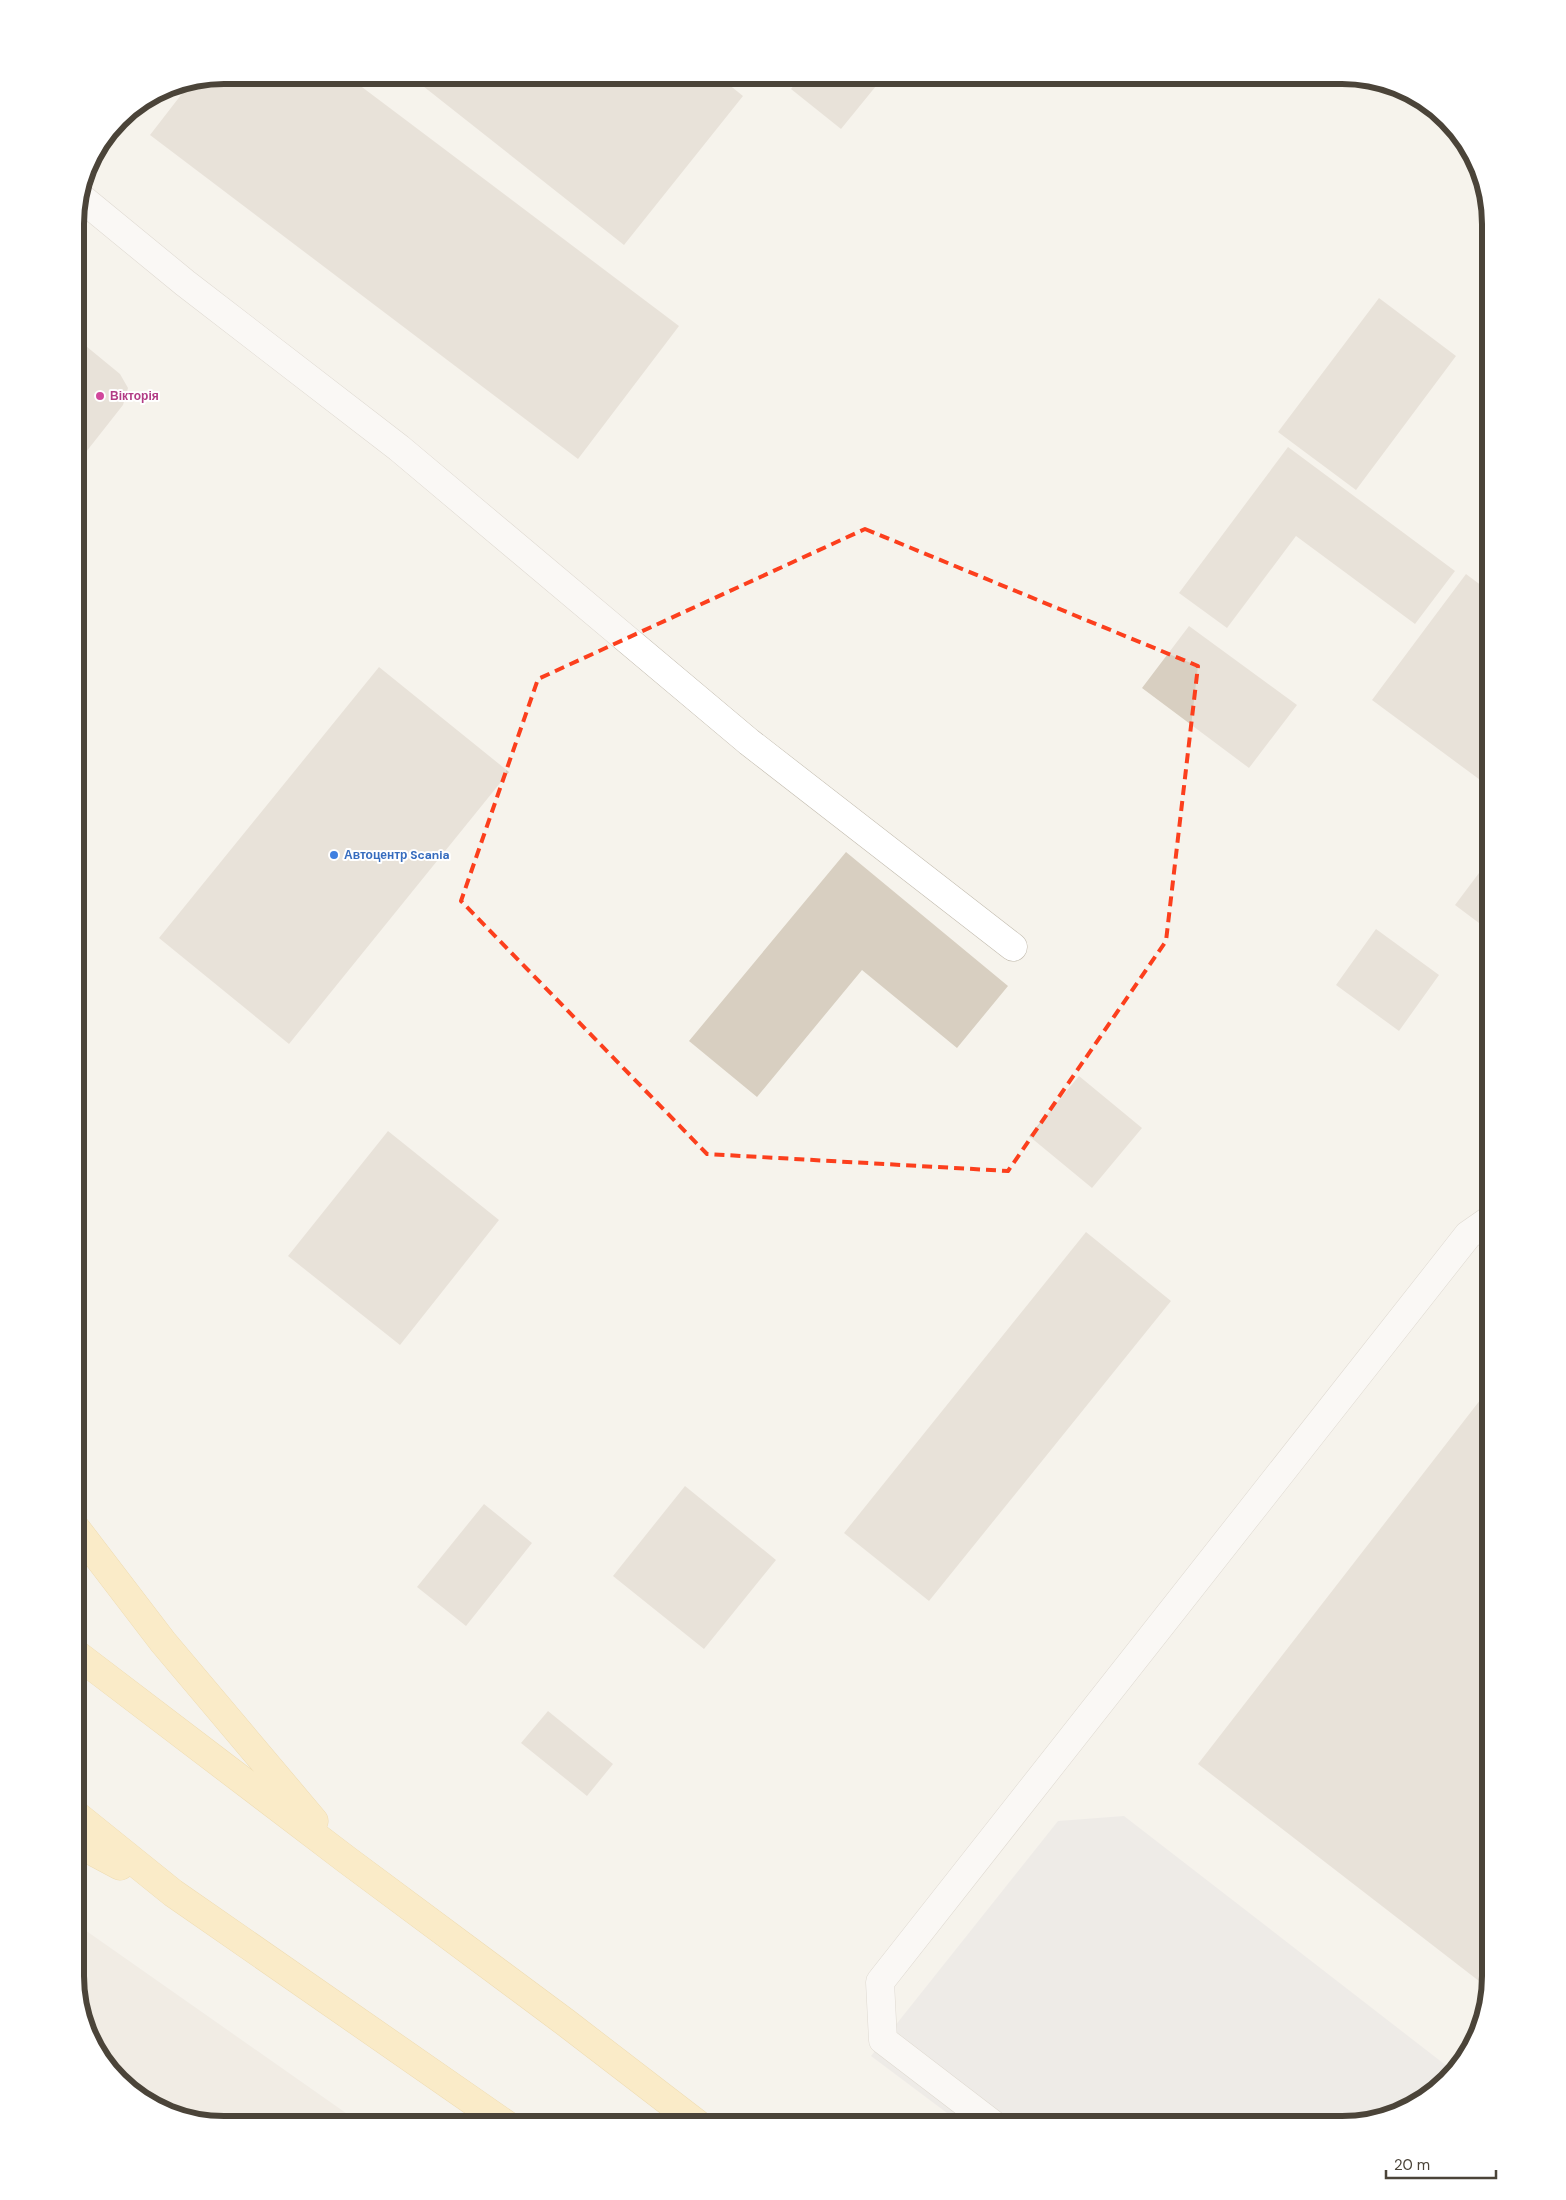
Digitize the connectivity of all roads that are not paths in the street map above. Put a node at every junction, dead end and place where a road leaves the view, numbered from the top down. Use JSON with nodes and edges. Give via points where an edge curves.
{"nodes":[{"id":1,"x":86,"y":201,"type":"edge"},
{"id":2,"x":1013,"y":947,"type":"dead end"},
{"id":3,"x":1482,"y":1225,"type":"edge"},
{"id":4,"x":84,"y":1538,"type":"edge"},
{"id":5,"x":84,"y":1660,"type":"edge"},
{"id":6,"x":84,"y":1821,"type":"edge"},
{"id":7,"x":84,"y":1847,"type":"edge"},
{"id":8,"x":347,"y":1860,"type":"junction"},
{"id":9,"x":173,"y":1893,"type":"junction"},
{"id":10,"x":494,"y":2116,"type":"edge"},
{"id":11,"x":687,"y":2116,"type":"edge"},
{"id":12,"x":982,"y":2116,"type":"edge"}],
"edges":[{"from":1,"to":2,"type":"lane","via":[[185,283],[399,448],[748,742]]},
{"from":3,"to":12,"type":"lane","via":[[1468,1235],[880,1982],[883,2040]]},
{"from":4,"to":8,"type":"main road","via":[[163,1642]]},
{"from":5,"to":8,"type":"main road"},
{"from":6,"to":9,"type":"main road"},
{"from":7,"to":9,"type":"main road"},
{"from":8,"to":11,"type":"main road"},
{"from":9,"to":10,"type":"main road"}]}
